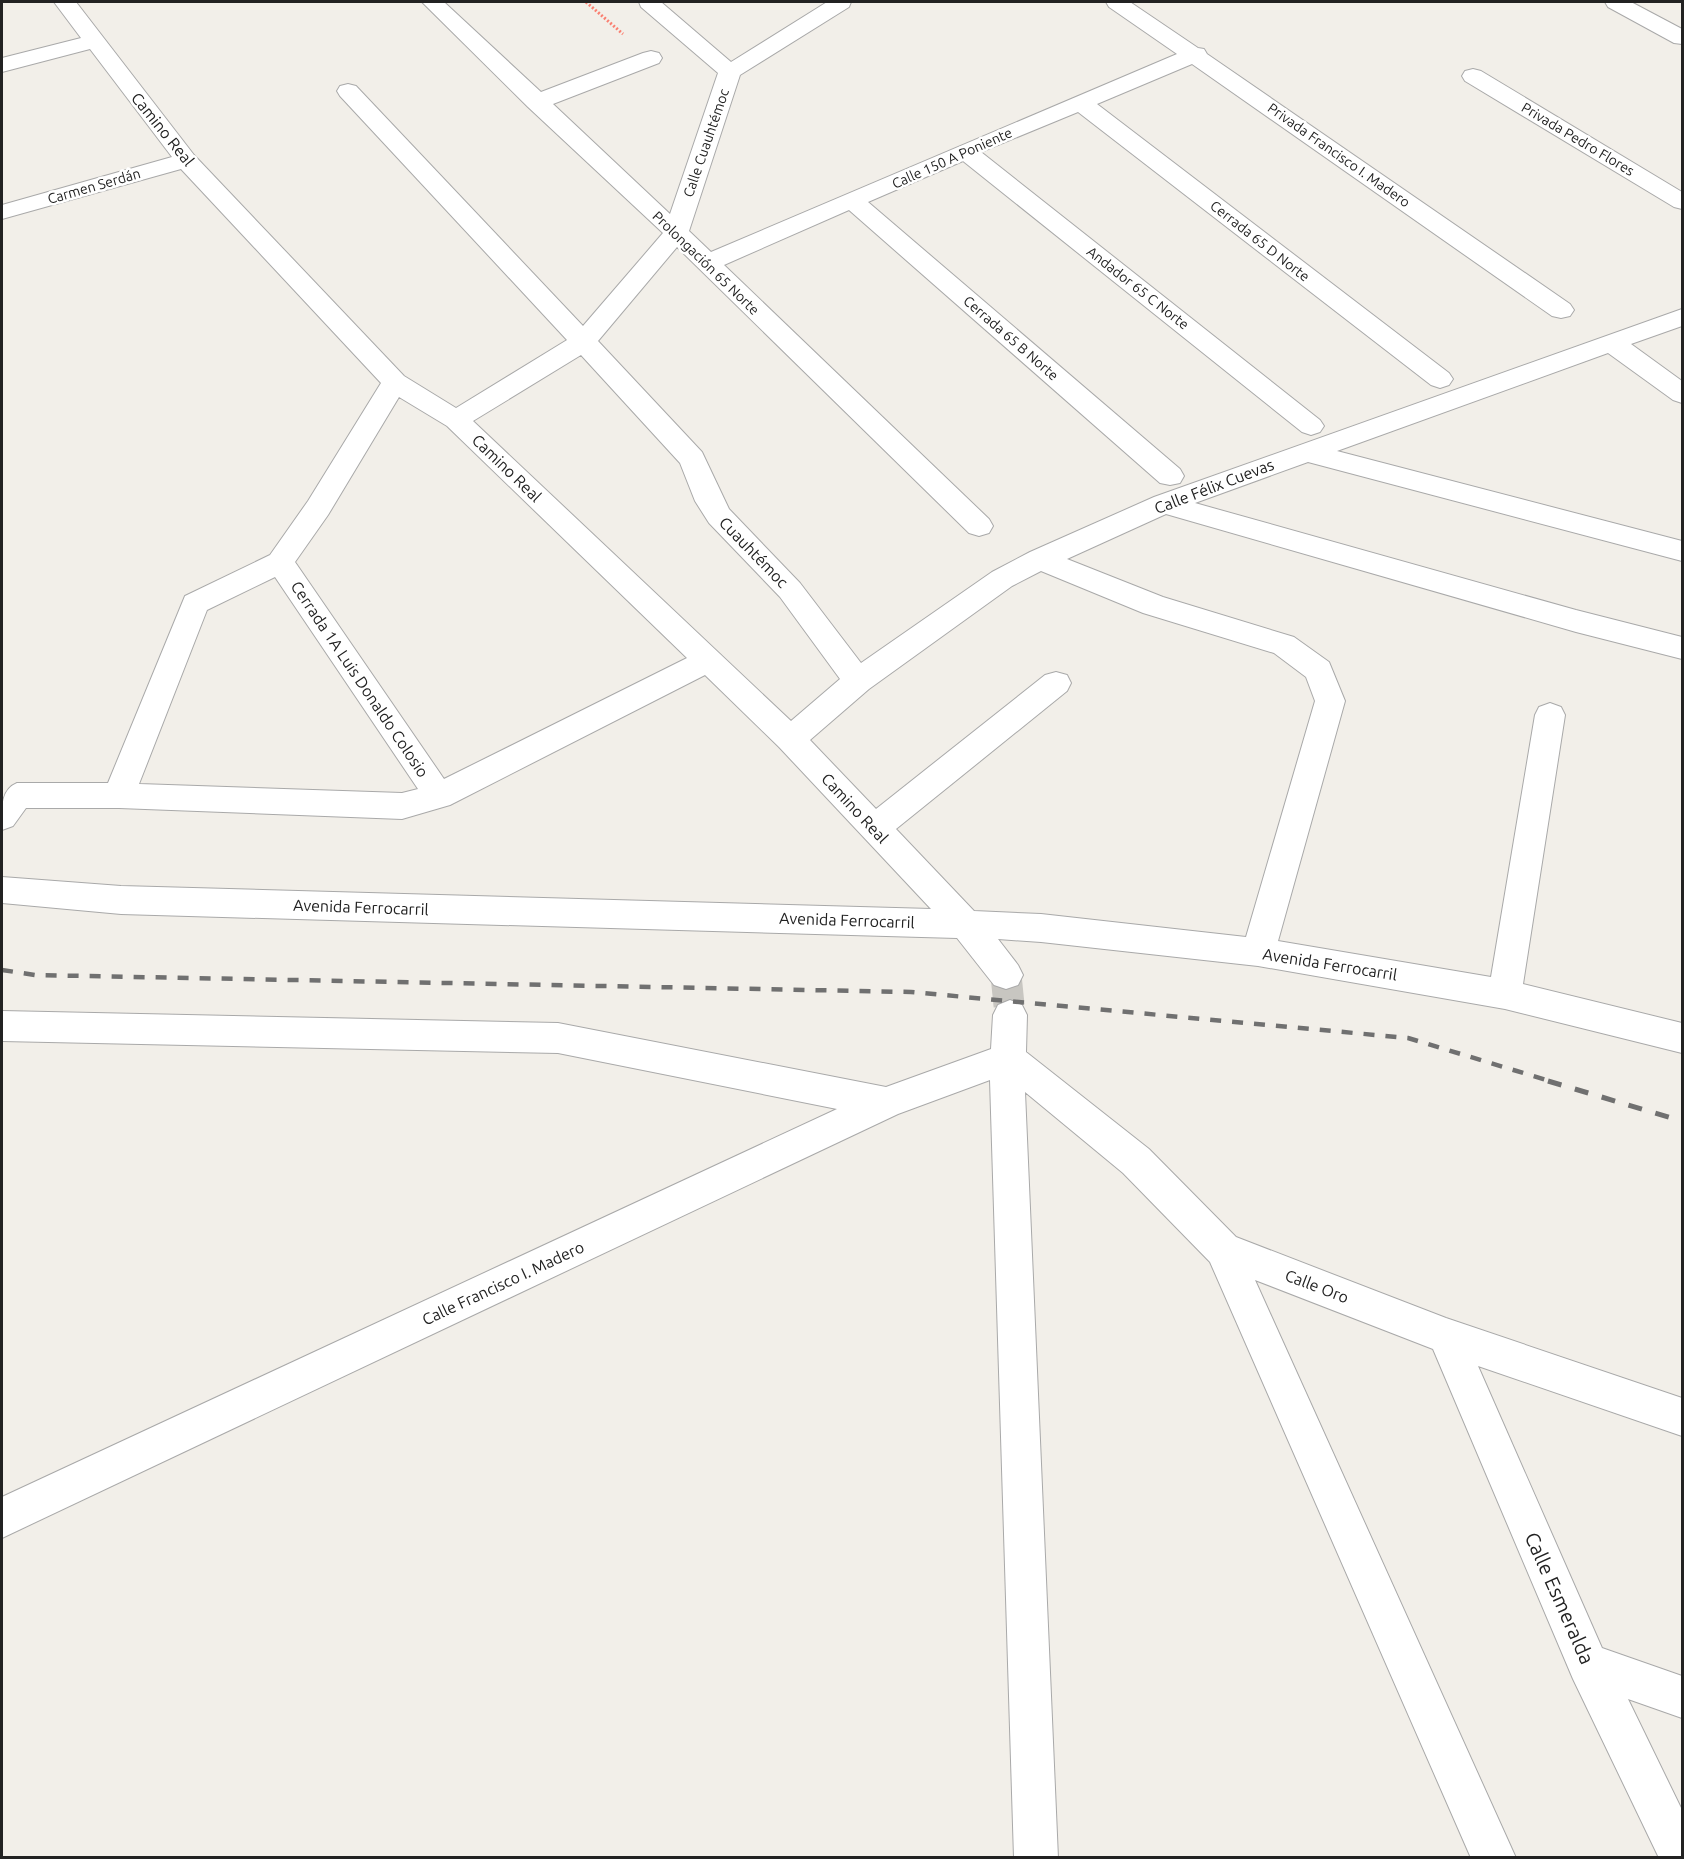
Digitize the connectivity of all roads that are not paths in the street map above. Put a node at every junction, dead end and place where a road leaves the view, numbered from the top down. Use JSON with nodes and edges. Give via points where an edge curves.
{"nodes":[{"id":1,"x":65,"y":2,"type":"edge"},
{"id":2,"x":432,"y":2,"type":"edge"},
{"id":3,"x":649,"y":2,"type":"edge"},
{"id":4,"x":841,"y":2,"type":"edge"},
{"id":5,"x":1117,"y":2,"type":"edge"},
{"id":6,"x":1616,"y":2,"type":"edge"},
{"id":7,"x":1683,"y":38,"type":"edge"},
{"id":8,"x":94,"y":41,"type":"junction"},
{"id":9,"x":1196,"y":54,"type":"junction"},
{"id":10,"x":651,"y":58,"type":"road end"},
{"id":11,"x":2,"y":65,"type":"edge"},
{"id":12,"x":730,"y":72,"type":"junction"},
{"id":13,"x":1473,"y":76,"type":"dead end"},
{"id":14,"x":348,"y":91,"type":"dead end"},
{"id":15,"x":536,"y":102,"type":"junction"},
{"id":16,"x":1080,"y":102,"type":"junction"},
{"id":17,"x":965,"y":151,"type":"junction"},
{"id":18,"x":186,"y":160,"type":"junction"},
{"id":19,"x":853,"y":201,"type":"junction"},
{"id":20,"x":1683,"y":202,"type":"edge"},
{"id":21,"x":2,"y":212,"type":"edge"},
{"id":22,"x":676,"y":233,"type":"junction"},
{"id":23,"x":708,"y":263,"type":"junction"},
{"id":24,"x":1561,"y":310,"type":"dead end"},
{"id":25,"x":1683,"y":317,"type":"edge"},
{"id":26,"x":584,"y":341,"type":"junction"},
{"id":27,"x":1612,"y":343,"type":"junction"},
{"id":28,"x":1440,"y":379,"type":"dead end"},
{"id":29,"x":395,"y":382,"type":"junction"},
{"id":30,"x":1683,"y":393,"type":"edge"},
{"id":31,"x":456,"y":420,"type":"junction"},
{"id":32,"x":1311,"y":426,"type":"dead end"},
{"id":33,"x":1304,"y":452,"type":"junction"},
{"id":34,"x":1170,"y":476,"type":"dead end"},
{"id":35,"x":1164,"y":504,"type":"junction"},
{"id":36,"x":979,"y":526,"type":"dead end"},
{"id":37,"x":1683,"y":551,"type":"edge"},
{"id":38,"x":1040,"y":559,"type":"junction"},
{"id":39,"x":280,"y":562,"type":"junction"},
{"id":40,"x":1683,"y":648,"type":"edge"},
{"id":41,"x":708,"y":660,"type":"junction"},
{"id":42,"x":858,"y":681,"type":"junction"},
{"id":43,"x":1056,"y":683,"type":"dead end"},
{"id":44,"x":1550,"y":715,"type":"dead end"},
{"id":45,"x":790,"y":739,"type":"junction"},
{"id":46,"x":119,"y":796,"type":"junction"},
{"id":47,"x":439,"y":796,"type":"junction"},
{"id":48,"x":9,"y":806,"type":"edge"},
{"id":49,"x":874,"y":829,"type":"junction"},
{"id":50,"x":2,"y":890,"type":"edge"},
{"id":51,"x":966,"y":924,"type":"junction"},
{"id":52,"x":1258,"y":952,"type":"junction"},
{"id":53,"x":1006,"y":975,"type":"tunnel mouth"},
{"id":54,"x":1505,"y":994,"type":"junction"},
{"id":55,"x":1010,"y":1015,"type":"tunnel mouth"},
{"id":56,"x":2,"y":1026,"type":"edge"},
{"id":57,"x":1683,"y":1038,"type":"edge"},
{"id":58,"x":1008,"y":1058,"type":"junction"},
{"id":59,"x":886,"y":1103,"type":"junction"},
{"id":60,"x":1223,"y":1250,"type":"junction"},
{"id":61,"x":1446,"y":1336,"type":"junction"},
{"id":62,"x":1683,"y":1417,"type":"edge"},
{"id":63,"x":2,"y":1518,"type":"edge"},
{"id":64,"x":1588,"y":1664,"type":"junction"},
{"id":65,"x":1683,"y":1696,"type":"edge"},
{"id":66,"x":1036,"y":1857,"type":"edge"},
{"id":67,"x":1494,"y":1857,"type":"edge"},
{"id":68,"x":1683,"y":1857,"type":"edge"}],
"edges":[{"from":1,"to":8,"type":"street","name":"Camino Real"},
{"from":2,"to":15,"type":"street","name":"Prolongación 65 Norte"},
{"from":3,"to":12,"type":"street"},
{"from":4,"to":12,"type":"street","name":"Calle Cuauhtémoc"},
{"from":5,"to":9,"type":"street","name":"Privada Francisco I. Madero"},
{"from":6,"to":7,"type":"street"},
{"from":8,"to":11,"type":"street"},
{"from":8,"to":18,"type":"street","name":"Camino Real"},
{"from":9,"to":16,"type":"street","name":"Calle 150 A Poniente"},
{"from":9,"to":24,"type":"street","name":"Privada Francisco I. Madero"},
{"from":10,"to":15,"type":"street"},
{"from":12,"to":22,"type":"street","name":"Calle Cuauhtémoc"},
{"from":13,"to":20,"type":"street","name":"Privada Pedro Flores"},
{"from":14,"to":26,"type":"street","name":"Cuauhtémoc"},
{"from":15,"to":22,"type":"street","name":"Prolongación 65 Norte"},
{"from":16,"to":17,"type":"street","name":"Calle 150 A Poniente"},
{"from":16,"to":28,"type":"street","name":"Cerrada 65 D Norte"},
{"from":17,"to":19,"type":"street","name":"Calle 150 A Poniente"},
{"from":17,"to":32,"type":"street","name":"Andador 65 C Norte"},
{"from":18,"to":21,"type":"street","name":"Carmen Serdán"},
{"from":18,"to":29,"type":"street","name":"Camino Real"},
{"from":19,"to":23,"type":"street","name":"Calle 150 A Poniente"},
{"from":19,"to":34,"type":"street","name":"Cerrada 65 B Norte"},
{"from":22,"to":23,"type":"street","name":"Prolongación 65 Norte"},
{"from":22,"to":26,"type":"street","name":"Calle Cuauhtémoc"},
{"from":23,"to":36,"type":"street","name":"Prolongación 65 Norte"},
{"from":25,"to":27,"type":"street","name":"Calle Félix Cuevas"},
{"from":26,"to":31,"type":"street","name":"Calle Cuauhtémoc"},
{"from":26,"to":42,"type":"street","name":"Cuauhtémoc","via":[[692,459],[719,516],[790,590]]},
{"from":27,"to":30,"type":"street"},
{"from":27,"to":33,"type":"street","name":"Calle Félix Cuevas"},
{"from":29,"to":31,"type":"street","name":"Camino Real"},
{"from":29,"to":39,"type":"street"},
{"from":31,"to":41,"type":"street","name":"Camino Real"},
{"from":33,"to":35,"type":"street","name":"Calle Félix Cuevas"},
{"from":33,"to":37,"type":"street"},
{"from":35,"to":38,"type":"street","name":"Calle Félix Cuevas"},
{"from":35,"to":40,"type":"street"},
{"from":38,"to":42,"type":"street","name":"Calle Félix Cuevas","via":[[1002,579]]},
{"from":38,"to":52,"type":"street","via":[[1153,605],[1284,645],[1318,670],[1330,700]]},
{"from":39,"to":46,"type":"street","via":[[195,603]]},
{"from":39,"to":47,"type":"street","name":"Cerrada 1A Luis Donaldo Colosio"},
{"from":41,"to":45,"type":"street","name":"Camino Real"},
{"from":41,"to":47,"type":"street"},
{"from":42,"to":45,"type":"street","name":"Calle Félix Cuevas"},
{"from":43,"to":49,"type":"street"},
{"from":44,"to":54,"type":"street"},
{"from":45,"to":49,"type":"street","name":"Camino Real"},
{"from":46,"to":47,"type":"street","via":[[402,806]]},
{"from":46,"to":48,"type":"street"},
{"from":49,"to":51,"type":"street","name":"Camino Real"},
{"from":50,"to":51,"type":"street","name":"Avenida Ferrocarril","via":[[121,900]]},
{"from":51,"to":52,"type":"street","name":"Avenida Ferrocarril","via":[[1041,928]]},
{"from":51,"to":53,"type":"street","name":"Camino Real"},
{"from":52,"to":54,"type":"street","name":"Avenida Ferrocarril"},
{"from":54,"to":57,"type":"street","name":"Avenida Ferrocarril"},
{"from":55,"to":58,"type":"street"},
{"from":56,"to":59,"type":"street","via":[[558,1038]]},
{"from":58,"to":59,"type":"street","name":"Calle Francisco I. Madero"},
{"from":58,"to":60,"type":"street","name":"Calle Oro","via":[[1136,1161]]},
{"from":58,"to":66,"type":"street"},
{"from":59,"to":63,"type":"street","name":"Calle Francisco I. Madero"},
{"from":60,"to":61,"type":"street","name":"Calle Oro"},
{"from":60,"to":67,"type":"street"},
{"from":61,"to":62,"type":"street","name":"Calle Oro"},
{"from":61,"to":64,"type":"street","name":"Calle Esmeralda"},
{"from":64,"to":65,"type":"street"},
{"from":64,"to":68,"type":"street","name":"Calle Esmeralda"}]}
